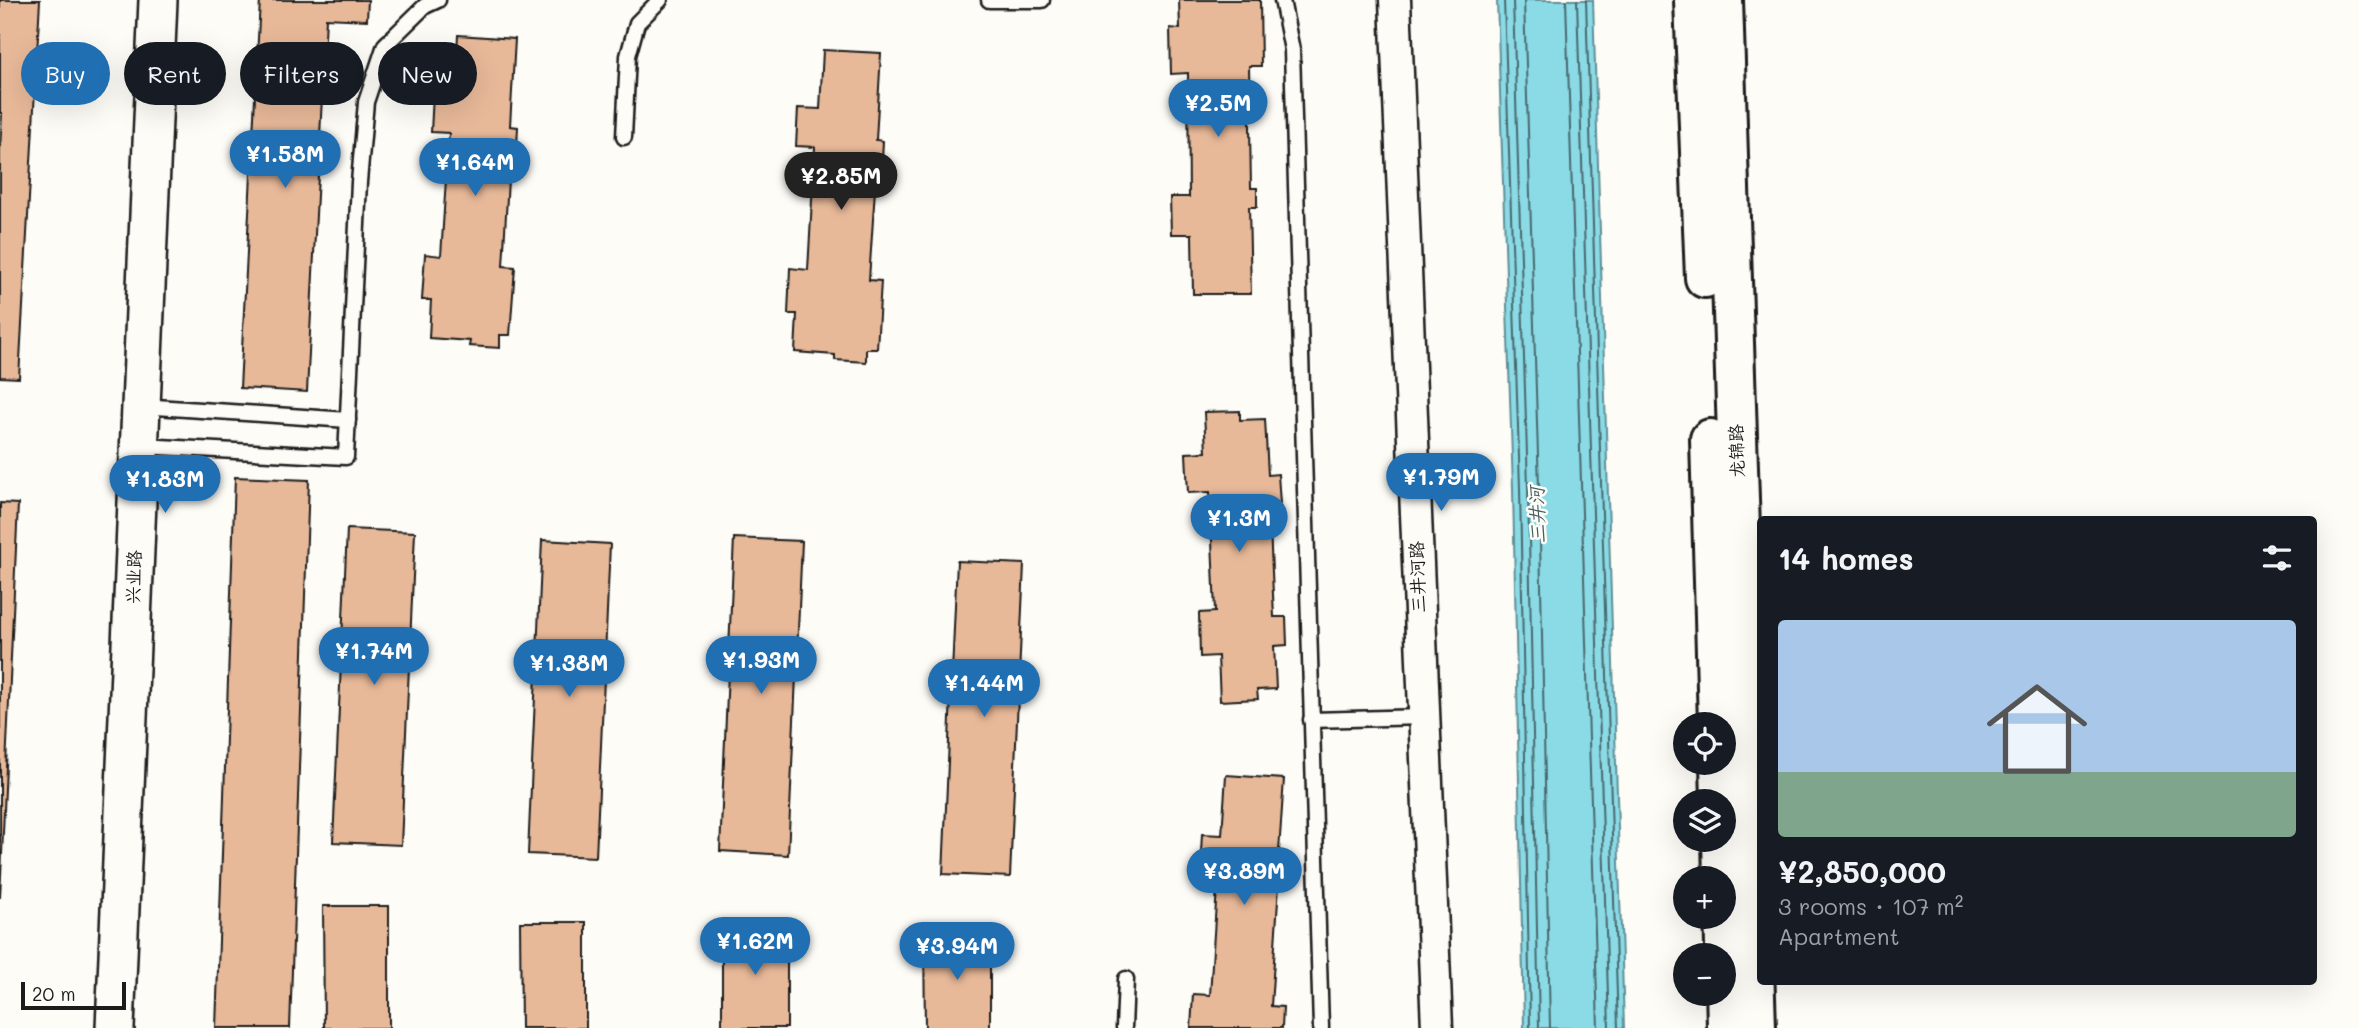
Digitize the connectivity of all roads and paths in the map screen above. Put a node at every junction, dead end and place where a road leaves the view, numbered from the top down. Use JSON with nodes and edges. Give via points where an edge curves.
{"nodes":[{"id":1,"x":158,"y":0,"type":"edge"},
{"id":2,"x":438,"y":0,"type":"edge"},
{"id":3,"x":660,"y":0,"type":"edge"},
{"id":4,"x":989,"y":0,"type":"edge"},
{"id":5,"x":1042,"y":0,"type":"edge"},
{"id":6,"x":1282,"y":0,"type":"edge"},
{"id":7,"x":1395,"y":0,"type":"edge"},
{"id":8,"x":1694,"y":0,"type":"edge"},
{"id":9,"x":1723,"y":0,"type":"edge"},
{"id":10,"x":624,"y":137,"type":"dead end"},
{"id":11,"x":141,"y":406,"type":"junction"},
{"id":12,"x":348,"y":420,"type":"junction"},
{"id":13,"x":139,"y":446,"type":"junction"},
{"id":14,"x":1718,"y":712,"type":"edge"},
{"id":15,"x":1424,"y":717,"type":"junction"},
{"id":16,"x":1311,"y":720,"type":"junction"},
{"id":17,"x":1725,"y":929,"type":"edge"},
{"id":18,"x":1126,"y":979,"type":"dead end"},
{"id":19,"x":115,"y":1028,"type":"edge"},
{"id":20,"x":1124,"y":1028,"type":"edge"},
{"id":21,"x":1321,"y":1028,"type":"edge"},
{"id":22,"x":1437,"y":1028,"type":"edge"},
{"id":23,"x":1727,"y":1028,"type":"edge"},
{"id":24,"x":1756,"y":1028,"type":"edge"}],
"edges":[{"from":1,"to":11,"type":"street","name":"兴业路"},
{"from":2,"to":12,"type":"lane","via":[[425,6],[385,46],[366,102]]},
{"from":3,"to":10,"type":"lane","via":[[637,23],[628,55]]},
{"from":4,"to":5,"type":"lane"},
{"from":6,"to":16,"type":"lane","via":[[1292,50]]},
{"from":7,"to":15,"type":"street","name":"三井河路"},
{"from":8,"to":14,"type":"main road","name":"龙锦路"},
{"from":9,"to":24,"type":"main road","name":"龙锦路"},
{"from":11,"to":12,"type":"lane"},
{"from":11,"to":13,"type":"street","name":"兴业路"},
{"from":12,"to":13,"type":"lane","via":[[346,457]]},
{"from":13,"to":19,"type":"street","name":"兴业路"},
{"from":15,"to":16,"type":"lane"},
{"from":15,"to":22,"type":"street","name":"三井河路"},
{"from":16,"to":21,"type":"lane"},
{"from":17,"to":23,"type":"main road"},
{"from":18,"to":20,"type":"lane"}]}
